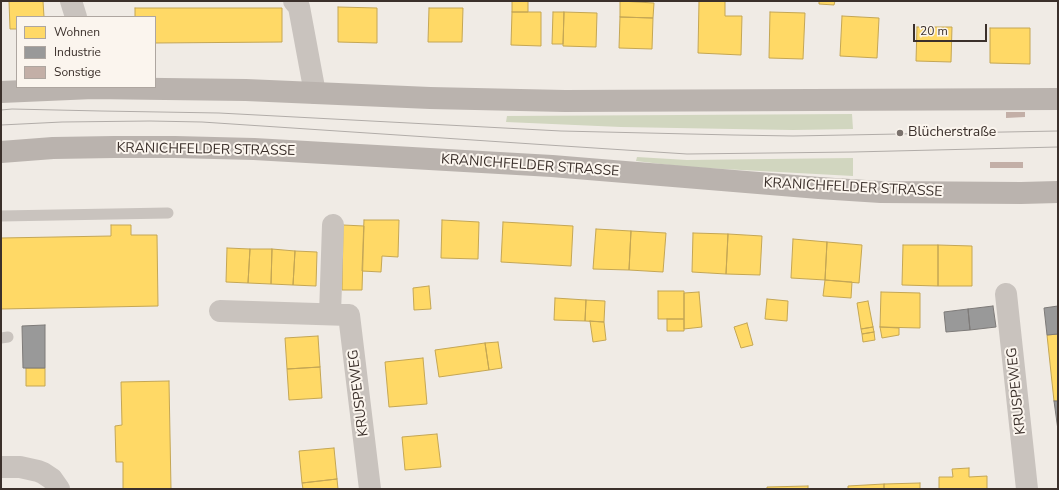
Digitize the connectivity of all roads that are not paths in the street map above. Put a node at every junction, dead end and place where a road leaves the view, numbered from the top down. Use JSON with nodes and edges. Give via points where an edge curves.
{"nodes":[{"id":1,"x":71,"y":1,"type":"edge"},
{"id":2,"x":294,"y":1,"type":"edge"},
{"id":3,"x":76,"y":16,"type":"edge"},
{"id":4,"x":75,"y":88,"type":"edge"},
{"id":5,"x":144,"y":88,"type":"edge"},
{"id":6,"x":1,"y":92,"type":"edge"},
{"id":7,"x":315,"y":93,"type":"junction"},
{"id":8,"x":1058,"y":98,"type":"edge"},
{"id":9,"x":1,"y":152,"type":"edge"},
{"id":10,"x":1058,"y":192,"type":"edge"},
{"id":11,"x":168,"y":213,"type":"dead end"},
{"id":12,"x":1,"y":216,"type":"edge"},
{"id":13,"x":333,"y":225,"type":"dead end"},
{"id":14,"x":1006,"y":294,"type":"dead end"},
{"id":15,"x":220,"y":311,"type":"dead end"},
{"id":16,"x":330,"y":314,"type":"junction"},
{"id":17,"x":1,"y":467,"type":"edge"},
{"id":18,"x":59,"y":489,"type":"edge"},
{"id":19,"x":370,"y":489,"type":"edge"},
{"id":20,"x":1027,"y":489,"type":"edge"}],
"edges":[{"from":1,"to":3,"type":"street"},
{"from":2,"to":7,"type":"street","via":[[298,7]]},
{"from":4,"to":6,"type":"main road"},
{"from":5,"to":7,"type":"main road"},
{"from":7,"to":8,"type":"main road","via":[[565,100]]},
{"from":9,"to":10,"type":"main road","name":"KRANICHFELDER STRASSE","via":[[114,147],[254,149],[552,166],[881,192]]},
{"from":11,"to":12,"type":"lane"},
{"from":13,"to":16,"type":"street"},
{"from":14,"to":20,"type":"street","name":"KRUSPEWEG"},
{"from":15,"to":16,"type":"street","name":"KRUSPEWEG"},
{"from":16,"to":19,"type":"street","name":"KRUSPEWEG","via":[[349,315]]},
{"from":17,"to":18,"type":"street","via":[[20,467],[38,471],[52,479]]}]}
